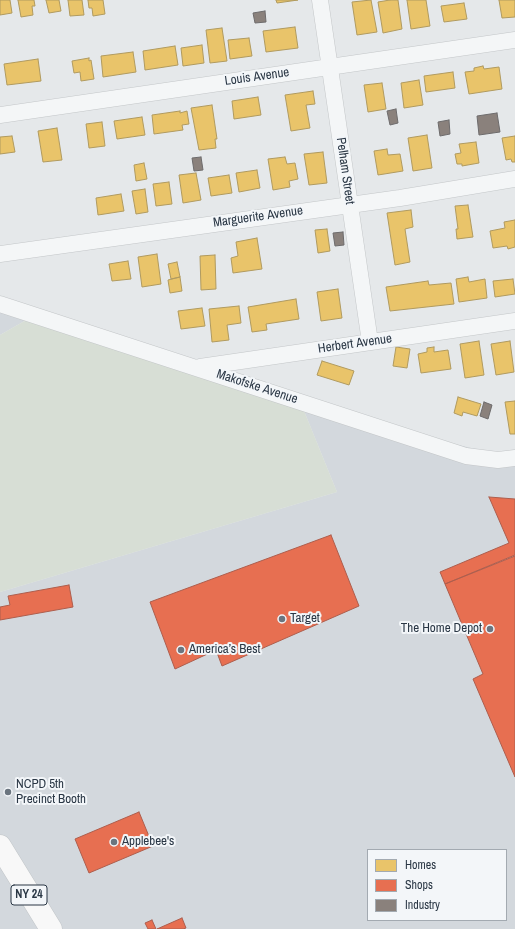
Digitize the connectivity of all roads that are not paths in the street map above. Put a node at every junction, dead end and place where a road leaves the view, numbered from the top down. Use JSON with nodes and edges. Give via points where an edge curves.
{"nodes":[{"id":1,"x":320,"y":0,"type":"edge"},
{"id":2,"x":515,"y":40,"type":"edge"},
{"id":3,"x":330,"y":66,"type":"junction"},
{"id":4,"x":0,"y":114,"type":"edge"},
{"id":5,"x":515,"y":179,"type":"edge"},
{"id":6,"x":350,"y":203,"type":"junction"},
{"id":7,"x":0,"y":254,"type":"edge"},
{"id":8,"x":0,"y":304,"type":"edge"},
{"id":9,"x":515,"y":321,"type":"edge"},
{"id":10,"x":370,"y":342,"type":"junction"},
{"id":11,"x":196,"y":367,"type":"junction"},
{"id":12,"x":515,"y":458,"type":"edge"},
{"id":13,"x":0,"y":846,"type":"edge"},
{"id":14,"x":51,"y":929,"type":"edge"}],
"edges":[{"from":1,"to":3,"type":"street","name":"Pelham Street"},
{"from":2,"to":3,"type":"street","name":"Louis Avenue"},
{"from":3,"to":4,"type":"street","name":"Louis Avenue"},
{"from":3,"to":6,"type":"street","name":"Pelham Street"},
{"from":5,"to":6,"type":"street","name":"Marguerite Avenue","via":[[400,198]]},
{"from":6,"to":7,"type":"street","name":"Marguerite Avenue"},
{"from":6,"to":10,"type":"street","name":"Pelham Street"},
{"from":8,"to":11,"type":"street","name":"Makofske Avenue"},
{"from":9,"to":10,"type":"street","name":"Herbert Avenue"},
{"from":10,"to":11,"type":"street","name":"Herbert Avenue"},
{"from":11,"to":12,"type":"street","name":"Makofske Avenue","via":[[466,456],[498,460]]},
{"from":13,"to":14,"type":"main road","number":"NY 24"}]}
